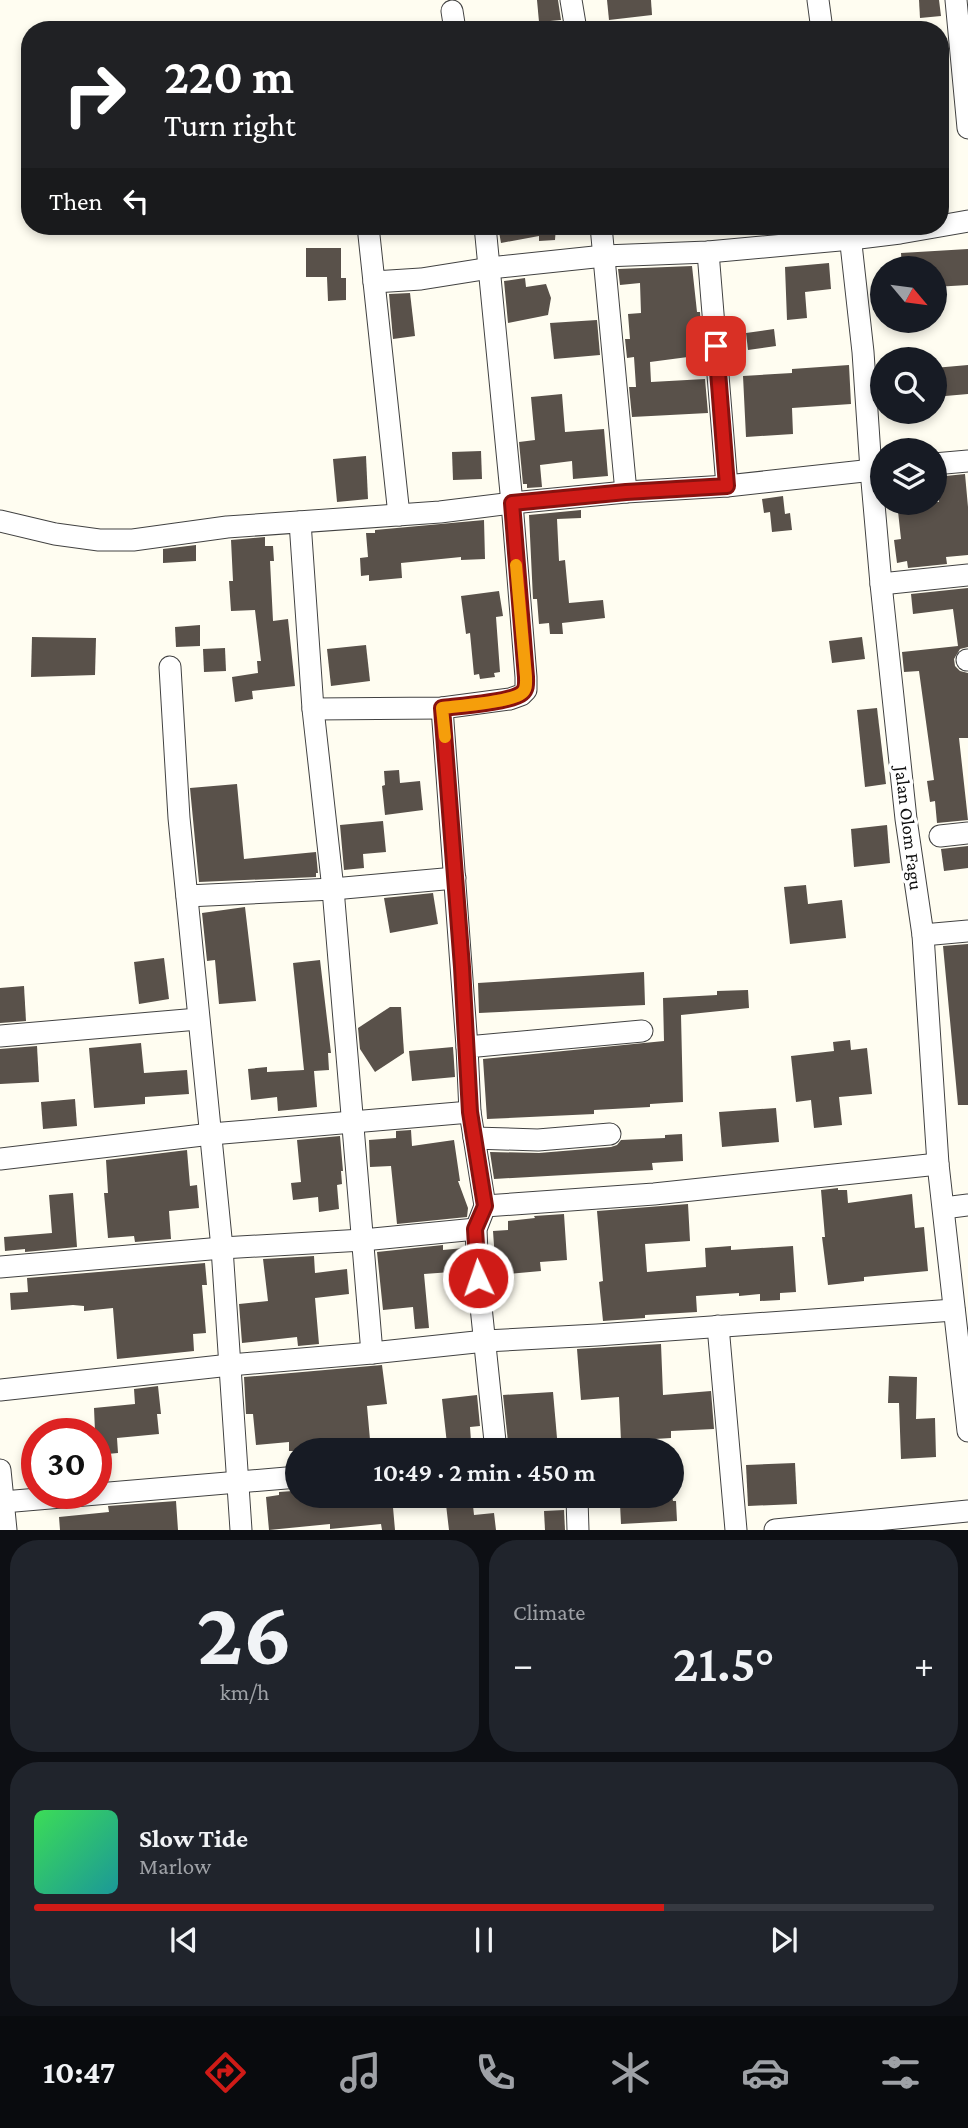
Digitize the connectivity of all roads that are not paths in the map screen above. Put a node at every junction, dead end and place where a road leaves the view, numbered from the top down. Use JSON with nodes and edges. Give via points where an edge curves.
{"nodes":[{"id":1,"x":572,"y":0,"type":"edge"},
{"id":2,"x":818,"y":0,"type":"edge"},
{"id":3,"x":956,"y":0,"type":"edge"},
{"id":4,"x":575,"y":21,"type":"edge"},
{"id":5,"x":821,"y":21,"type":"edge"},
{"id":6,"x":968,"y":128,"type":"edge"},
{"id":7,"x":968,"y":221,"type":"edge"},
{"id":8,"x":949,"y":224,"type":"edge"},
{"id":9,"x":369,"y":235,"type":"edge"},
{"id":10,"x":486,"y":235,"type":"edge"},
{"id":11,"x":602,"y":235,"type":"edge"},
{"id":12,"x":829,"y":235,"type":"edge"},
{"id":13,"x":850,"y":235,"type":"edge"},
{"id":14,"x":708,"y":252,"type":"junction"},
{"id":15,"x":604,"y":256,"type":"junction"},
{"id":16,"x":490,"y":268,"type":"junction"},
{"id":17,"x":374,"y":282,"type":"junction"},
{"id":18,"x":872,"y":438,"type":"edge"},
{"id":19,"x":968,"y":461,"type":"edge"},
{"id":20,"x":947,"y":463,"type":"edge"},
{"id":21,"x":870,"y":471,"type":"edge"},
{"id":22,"x":727,"y":486,"type":"junction"},
{"id":23,"x":626,"y":492,"type":"junction"},
{"id":24,"x":512,"y":503,"type":"junction"},
{"id":25,"x":399,"y":515,"type":"junction"},
{"id":26,"x":878,"y":515,"type":"edge"},
{"id":27,"x":0,"y":521,"type":"edge"},
{"id":28,"x":300,"y":522,"type":"junction"},
{"id":29,"x":968,"y":575,"type":"edge"},
{"id":30,"x":881,"y":584,"type":"junction"},
{"id":31,"x":170,"y":667,"type":"dead end"},
{"id":32,"x":442,"y":708,"type":"junction"},
{"id":33,"x":313,"y":709,"type":"junction"},
{"id":34,"x":968,"y":833,"type":"edge"},
{"id":35,"x":940,"y":836,"type":"dead end"},
{"id":36,"x":455,"y":878,"type":"junction"},
{"id":37,"x":333,"y":889,"type":"junction"},
{"id":38,"x":187,"y":896,"type":"junction"},
{"id":39,"x":968,"y":931,"type":"edge"},
{"id":40,"x":923,"y":935,"type":"junction"},
{"id":41,"x":198,"y":1019,"type":"junction"},
{"id":42,"x":642,"y":1031,"type":"dead end"},
{"id":43,"x":0,"y":1036,"type":"edge"},
{"id":44,"x":467,"y":1047,"type":"junction"},
{"id":45,"x":470,"y":1112,"type":"junction"},
{"id":46,"x":353,"y":1122,"type":"junction"},
{"id":47,"x":211,"y":1133,"type":"junction"},
{"id":48,"x":610,"y":1134,"type":"dead end"},
{"id":49,"x":474,"y":1138,"type":"junction"},
{"id":50,"x":0,"y":1159,"type":"edge"},
{"id":51,"x":938,"y":1164,"type":"junction"},
{"id":52,"x":968,"y":1205,"type":"edge"},
{"id":53,"x":485,"y":1206,"type":"junction"},
{"id":54,"x":944,"y":1208,"type":"junction"},
{"id":55,"x":475,"y":1229,"type":"junction"},
{"id":56,"x":363,"y":1240,"type":"junction"},
{"id":57,"x":222,"y":1248,"type":"junction"},
{"id":58,"x":0,"y":1268,"type":"edge"},
{"id":59,"x":954,"y":1310,"type":"junction"},
{"id":60,"x":718,"y":1326,"type":"junction"},
{"id":61,"x":485,"y":1340,"type":"junction"},
{"id":62,"x":372,"y":1353,"type":"junction"},
{"id":63,"x":230,"y":1365,"type":"junction"},
{"id":64,"x":0,"y":1390,"type":"edge"},
{"id":65,"x":968,"y":1431,"type":"edge"},
{"id":66,"x":495,"y":1438,"type":"edge"},
{"id":67,"x":0,"y":1469,"type":"edge"},
{"id":68,"x":285,"y":1478,"type":"edge"},
{"id":69,"x":237,"y":1482,"type":"junction"},
{"id":70,"x":3,"y":1502,"type":"junction"},
{"id":71,"x":577,"y":1508,"type":"edge"},
{"id":72,"x":968,"y":1511,"type":"edge"},
{"id":73,"x":6,"y":1530,"type":"edge"},
{"id":74,"x":241,"y":1530,"type":"edge"},
{"id":75,"x":578,"y":1530,"type":"edge"},
{"id":76,"x":736,"y":1530,"type":"edge"},
{"id":77,"x":775,"y":1530,"type":"edge"}],
"edges":[{"from":1,"to":4,"type":"street"},
{"from":2,"to":5,"type":"street"},
{"from":3,"to":6,"type":"street"},
{"from":7,"to":8,"type":"street"},
{"from":9,"to":17,"type":"street"},
{"from":10,"to":16,"type":"street"},
{"from":11,"to":15,"type":"street"},
{"from":12,"to":14,"type":"street"},
{"from":13,"to":18,"type":"street","name":"Jalan Olom Fagu"},
{"from":14,"to":15,"type":"street"},
{"from":14,"to":22,"type":"street"},
{"from":15,"to":16,"type":"street"},
{"from":15,"to":23,"type":"street"},
{"from":16,"to":17,"type":"street"},
{"from":16,"to":24,"type":"street"},
{"from":17,"to":25,"type":"street"},
{"from":19,"to":20,"type":"street"},
{"from":21,"to":22,"type":"street"},
{"from":22,"to":23,"type":"street"},
{"from":23,"to":24,"type":"street"},
{"from":24,"to":25,"type":"street"},
{"from":24,"to":32,"type":"street","via":[[526,690],[510,699]]},
{"from":25,"to":28,"type":"street"},
{"from":26,"to":30,"type":"street","name":"Jalan Olom Fagu"},
{"from":27,"to":28,"type":"street","via":[[99,540]]},
{"from":28,"to":33,"type":"street"},
{"from":29,"to":30,"type":"street"},
{"from":30,"to":40,"type":"street","name":"Jalan Olom Fagu"},
{"from":31,"to":38,"type":"street"},
{"from":32,"to":33,"type":"street"},
{"from":32,"to":36,"type":"street"},
{"from":33,"to":37,"type":"street"},
{"from":34,"to":35,"type":"street"},
{"from":36,"to":37,"type":"street"},
{"from":36,"to":44,"type":"street"},
{"from":37,"to":38,"type":"street"},
{"from":37,"to":46,"type":"street"},
{"from":38,"to":41,"type":"street"},
{"from":39,"to":40,"type":"street"},
{"from":40,"to":51,"type":"street","name":"Jalan Olom Fagu"},
{"from":41,"to":43,"type":"street"},
{"from":41,"to":47,"type":"street"},
{"from":42,"to":44,"type":"street"},
{"from":44,"to":45,"type":"street"},
{"from":45,"to":46,"type":"street"},
{"from":45,"to":49,"type":"street"},
{"from":46,"to":47,"type":"street"},
{"from":46,"to":56,"type":"street"},
{"from":47,"to":50,"type":"street"},
{"from":47,"to":57,"type":"street"},
{"from":48,"to":49,"type":"street","via":[[538,1140]]},
{"from":49,"to":53,"type":"street"},
{"from":51,"to":53,"type":"street","via":[[654,1194]]},
{"from":51,"to":54,"type":"street","name":"Jalan Olom Fagu"},
{"from":52,"to":54,"type":"street"},
{"from":53,"to":55,"type":"street"},
{"from":54,"to":59,"type":"street","name":"Jalan Olom Fagu"},
{"from":55,"to":56,"type":"street"},
{"from":55,"to":61,"type":"street"},
{"from":56,"to":57,"type":"street"},
{"from":56,"to":62,"type":"street"},
{"from":57,"to":58,"type":"street"},
{"from":57,"to":63,"type":"street"},
{"from":59,"to":60,"type":"street"},
{"from":59,"to":65,"type":"street","name":"Jalan Olom Fagu"},
{"from":60,"to":61,"type":"street"},
{"from":60,"to":76,"type":"street"},
{"from":61,"to":62,"type":"street"},
{"from":61,"to":66,"type":"street"},
{"from":62,"to":63,"type":"street"},
{"from":63,"to":64,"type":"street"},
{"from":63,"to":69,"type":"street"},
{"from":67,"to":70,"type":"street"},
{"from":68,"to":69,"type":"street"},
{"from":69,"to":70,"type":"street"},
{"from":69,"to":74,"type":"street"},
{"from":70,"to":73,"type":"street"},
{"from":71,"to":75,"type":"street"},
{"from":72,"to":77,"type":"street"}]}
